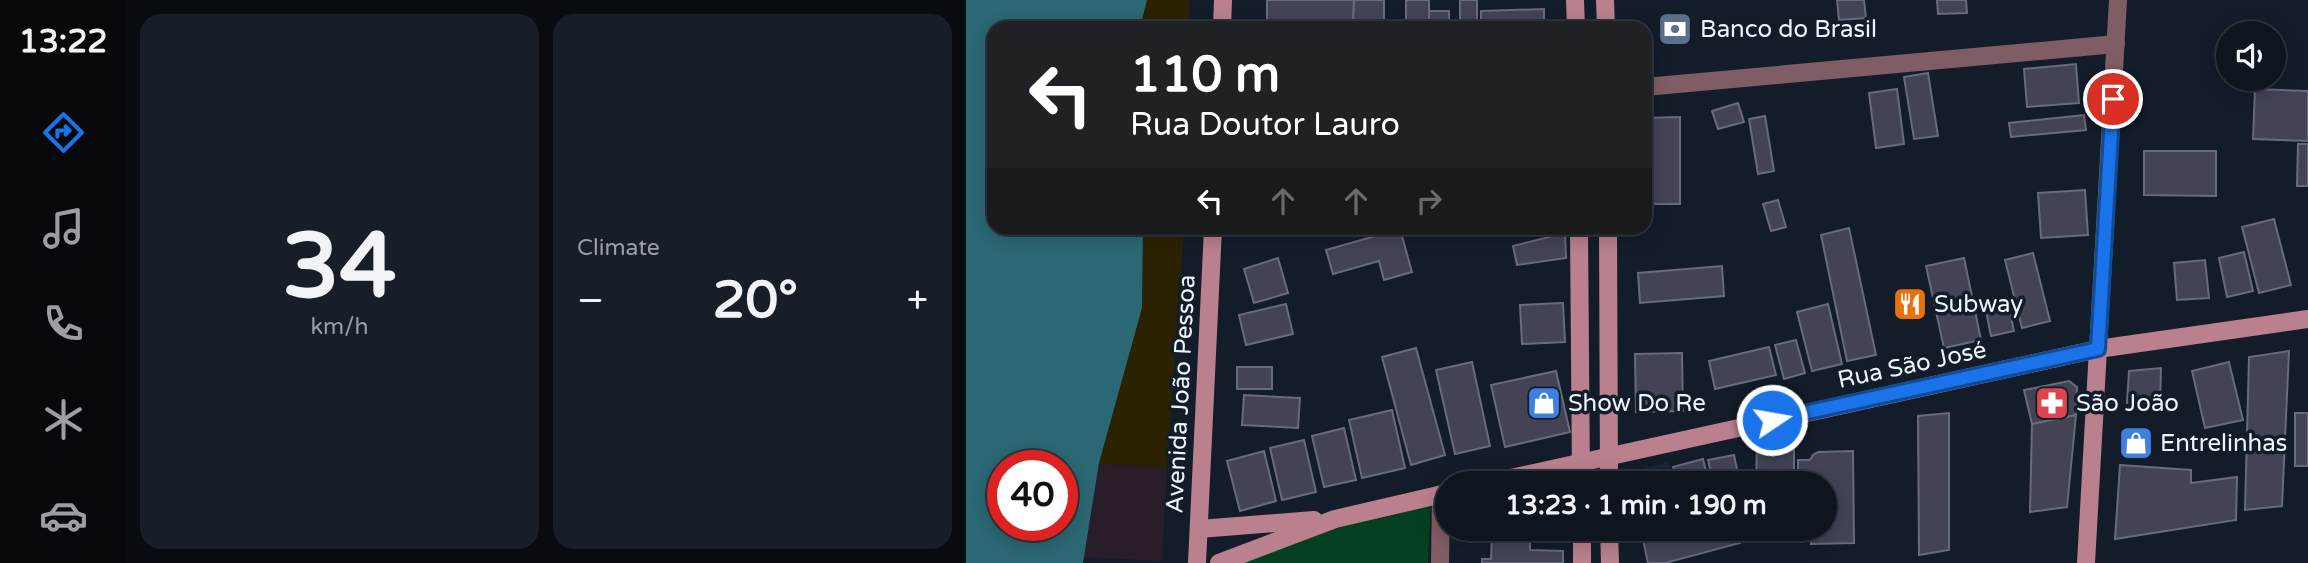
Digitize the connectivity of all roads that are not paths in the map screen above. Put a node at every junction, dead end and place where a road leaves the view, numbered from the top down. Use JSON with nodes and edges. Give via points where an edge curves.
{"nodes":[{"id":1,"x":1223,"y":0,"type":"edge"},
{"id":2,"x":1576,"y":0,"type":"edge"},
{"id":3,"x":1605,"y":0,"type":"edge"},
{"id":4,"x":2118,"y":0,"type":"edge"},
{"id":5,"x":1222,"y":21,"type":"edge"},
{"id":6,"x":1576,"y":21,"type":"edge"},
{"id":7,"x":1606,"y":21,"type":"edge"},
{"id":8,"x":2116,"y":44,"type":"junction"},
{"id":9,"x":1652,"y":86,"type":"edge"},
{"id":10,"x":1213,"y":235,"type":"edge"},
{"id":11,"x":1578,"y":235,"type":"edge"},
{"id":12,"x":1608,"y":235,"type":"edge"},
{"id":13,"x":1608,"y":264,"type":"junction"},
{"id":14,"x":1579,"y":265,"type":"junction"},
{"id":15,"x":2308,"y":319,"type":"edge"},
{"id":16,"x":2098,"y":349,"type":"junction"},
{"id":17,"x":1609,"y":456,"type":"junction"},
{"id":18,"x":1581,"y":461,"type":"junction"},
{"id":19,"x":1539,"y":471,"type":"edge"},
{"id":20,"x":1581,"y":471,"type":"edge"},
{"id":21,"x":1609,"y":471,"type":"edge"},
{"id":22,"x":1435,"y":495,"type":"edge"},
{"id":23,"x":1335,"y":519,"type":"junction"},
{"id":24,"x":1199,"y":529,"type":"junction"},
{"id":25,"x":1441,"y":541,"type":"edge"},
{"id":26,"x":1582,"y":541,"type":"edge"},
{"id":27,"x":1609,"y":541,"type":"edge"},
{"id":28,"x":1197,"y":563,"type":"edge"},
{"id":29,"x":1219,"y":563,"type":"edge"},
{"id":30,"x":1440,"y":563,"type":"edge"},
{"id":31,"x":1582,"y":563,"type":"edge"},
{"id":32,"x":1610,"y":563,"type":"edge"},
{"id":33,"x":2086,"y":563,"type":"edge"}],
"edges":[{"from":1,"to":5,"type":"street"},
{"from":2,"to":6,"type":"street"},
{"from":3,"to":7,"type":"street"},
{"from":4,"to":8,"type":"street"},
{"from":8,"to":9,"type":"street"},
{"from":8,"to":16,"type":"street"},
{"from":10,"to":24,"type":"street","name":"Avenida João Pessoa"},
{"from":11,"to":14,"type":"street"},
{"from":12,"to":13,"type":"street"},
{"from":13,"to":14,"type":"street"},
{"from":13,"to":17,"type":"street"},
{"from":14,"to":18,"type":"street"},
{"from":15,"to":16,"type":"street","name":"Rua São José"},
{"from":16,"to":17,"type":"street","name":"Rua São José"},
{"from":16,"to":33,"type":"street"},
{"from":17,"to":18,"type":"street","name":"Rua São José"},
{"from":17,"to":21,"type":"street"},
{"from":18,"to":19,"type":"street","name":"Rua São José"},
{"from":18,"to":20,"type":"street"},
{"from":22,"to":23,"type":"street"},
{"from":23,"to":24,"type":"street"},
{"from":23,"to":29,"type":"street"},
{"from":24,"to":28,"type":"street","name":"Avenida João Pessoa"},
{"from":25,"to":30,"type":"street"},
{"from":26,"to":31,"type":"street"},
{"from":27,"to":32,"type":"street"}]}
